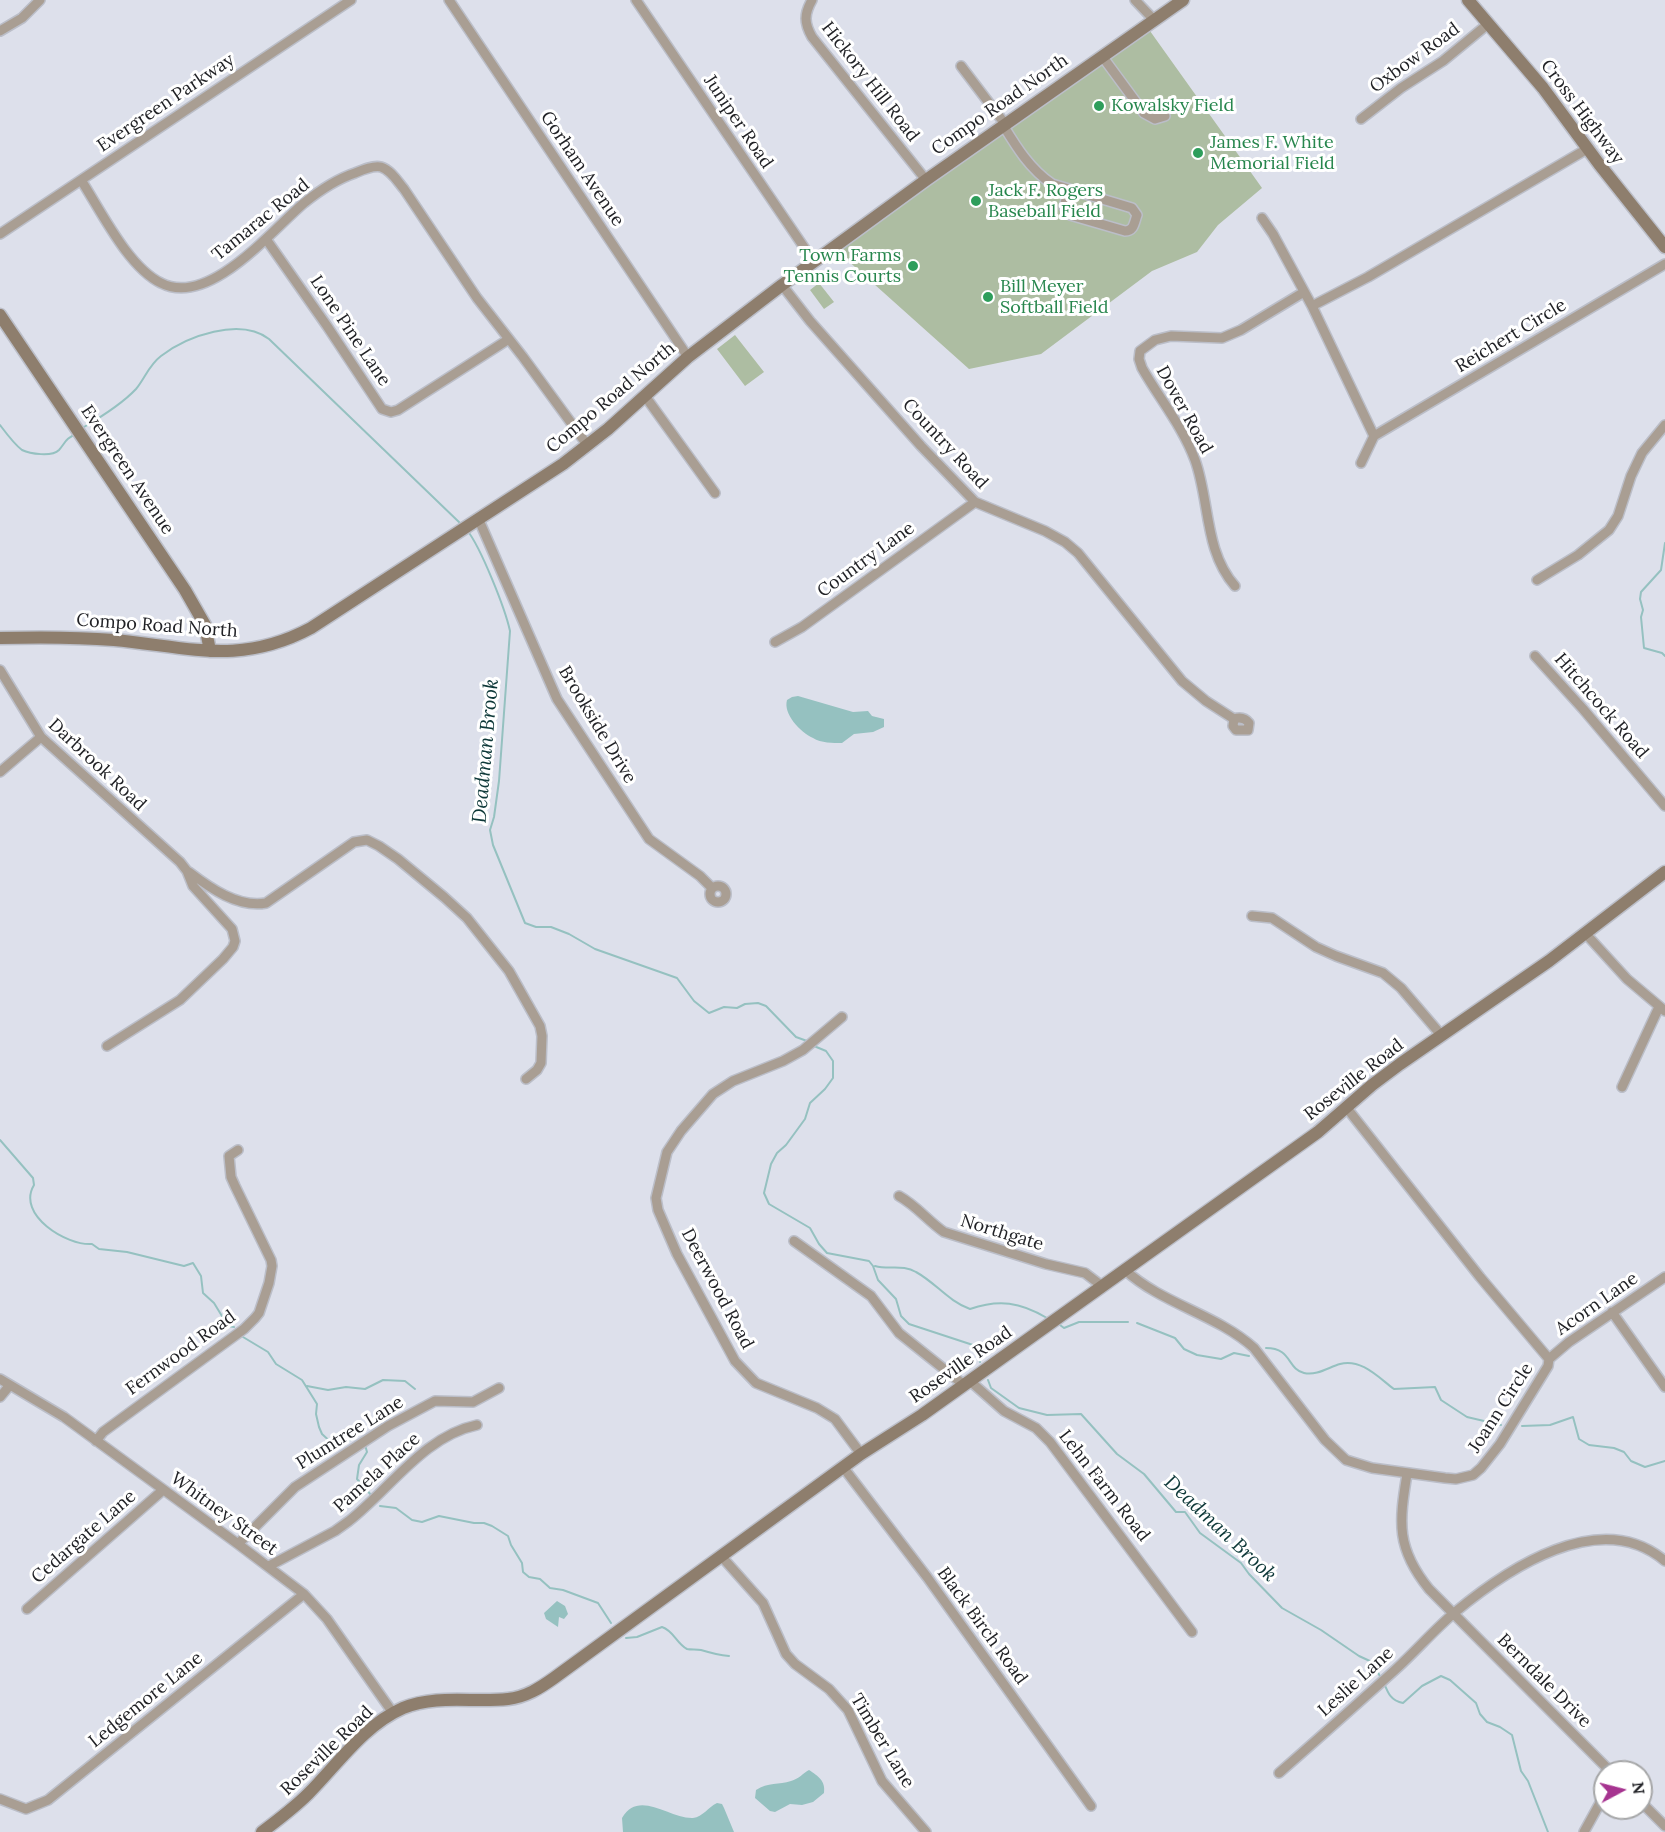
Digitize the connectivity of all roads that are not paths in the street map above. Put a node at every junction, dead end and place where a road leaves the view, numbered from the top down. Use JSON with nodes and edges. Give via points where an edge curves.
{"nodes":[{"id":1,"x":40,"y":0,"type":"edge"},
{"id":2,"x":351,"y":0,"type":"edge"},
{"id":3,"x":449,"y":0,"type":"edge"},
{"id":4,"x":636,"y":0,"type":"edge"},
{"id":5,"x":812,"y":0,"type":"edge"},
{"id":6,"x":1134,"y":0,"type":"edge"},
{"id":7,"x":1183,"y":0,"type":"edge"},
{"id":8,"x":1468,"y":0,"type":"edge"},
{"id":9,"x":1154,"y":20,"type":"junction"},
{"id":10,"x":1488,"y":24,"type":"junction"},
{"id":11,"x":0,"y":31,"type":"edge"},
{"id":12,"x":1102,"y":56,"type":"junction"},
{"id":13,"x":962,"y":66,"type":"dead end"},
{"id":14,"x":1165,"y":116,"type":"dead end"},
{"id":15,"x":1361,"y":119,"type":"dead end"},
{"id":16,"x":1004,"y":125,"type":"junction"},
{"id":17,"x":1587,"y":149,"type":"junction"},
{"id":18,"x":81,"y":180,"type":"junction"},
{"id":19,"x":926,"y":180,"type":"junction"},
{"id":20,"x":1068,"y":189,"type":"junction"},
{"id":21,"x":1262,"y":219,"type":"dead end"},
{"id":22,"x":0,"y":234,"type":"edge"},
{"id":23,"x":266,"y":239,"type":"junction"},
{"id":24,"x":1665,"y":246,"type":"edge"},
{"id":25,"x":814,"y":262,"type":"junction"},
{"id":26,"x":1665,"y":264,"type":"edge"},
{"id":27,"x":782,"y":285,"type":"junction"},
{"id":28,"x":1304,"y":292,"type":"junction"},
{"id":29,"x":1312,"y":306,"type":"junction"},
{"id":30,"x":0,"y":315,"type":"edge"},
{"id":31,"x":509,"y":339,"type":"junction"},
{"id":32,"x":688,"y":357,"type":"junction"},
{"id":33,"x":645,"y":396,"type":"junction"},
{"id":34,"x":1665,"y":425,"type":"edge"},
{"id":35,"x":1374,"y":436,"type":"junction"},
{"id":36,"x":588,"y":446,"type":"junction"},
{"id":37,"x":1361,"y":464,"type":"dead end"},
{"id":38,"x":715,"y":493,"type":"dead end"},
{"id":39,"x":975,"y":502,"type":"junction"},
{"id":40,"x":469,"y":524,"type":"junction"},
{"id":41,"x":1537,"y":580,"type":"dead end"},
{"id":42,"x":1234,"y":586,"type":"dead end"},
{"id":43,"x":0,"y":638,"type":"edge"},
{"id":44,"x":775,"y":642,"type":"dead end"},
{"id":45,"x":210,"y":651,"type":"junction"},
{"id":46,"x":1535,"y":656,"type":"dead end"},
{"id":47,"x":0,"y":670,"type":"edge"},
{"id":48,"x":1234,"y":719,"type":"dead end"},
{"id":49,"x":41,"y":737,"type":"junction"},
{"id":50,"x":0,"y":772,"type":"edge"},
{"id":51,"x":1665,"y":806,"type":"edge"},
{"id":52,"x":187,"y":871,"type":"junction"},
{"id":53,"x":1665,"y":872,"type":"edge"},
{"id":54,"x":712,"y":888,"type":"dead end"},
{"id":55,"x":1252,"y":916,"type":"dead end"},
{"id":56,"x":1585,"y":933,"type":"junction"},
{"id":57,"x":1662,"y":1009,"type":"edge"},
{"id":58,"x":842,"y":1017,"type":"dead end"},
{"id":59,"x":1442,"y":1036,"type":"junction"},
{"id":60,"x":107,"y":1046,"type":"dead end"},
{"id":61,"x":526,"y":1079,"type":"dead end"},
{"id":62,"x":1622,"y":1087,"type":"dead end"},
{"id":63,"x":1346,"y":1107,"type":"junction"},
{"id":64,"x":238,"y":1150,"type":"dead end"},
{"id":65,"x":899,"y":1196,"type":"dead end"},
{"id":66,"x":794,"y":1241,"type":"dead end"},
{"id":67,"x":1125,"y":1270,"type":"junction"},
{"id":68,"x":1665,"y":1276,"type":"edge"},
{"id":69,"x":1102,"y":1286,"type":"junction"},
{"id":70,"x":1612,"y":1312,"type":"junction"},
{"id":71,"x":1549,"y":1359,"type":"junction"},
{"id":72,"x":0,"y":1379,"type":"edge"},
{"id":73,"x":967,"y":1383,"type":"junction"},
{"id":74,"x":10,"y":1385,"type":"junction"},
{"id":75,"x":1665,"y":1387,"type":"edge"},
{"id":76,"x":499,"y":1388,"type":"dead end"},
{"id":77,"x":0,"y":1397,"type":"edge"},
{"id":78,"x":477,"y":1425,"type":"dead end"},
{"id":79,"x":96,"y":1441,"type":"junction"},
{"id":80,"x":861,"y":1454,"type":"junction"},
{"id":81,"x":843,"y":1467,"type":"junction"},
{"id":82,"x":1407,"y":1474,"type":"junction"},
{"id":83,"x":163,"y":1490,"type":"junction"},
{"id":84,"x":238,"y":1544,"type":"junction"},
{"id":85,"x":722,"y":1557,"type":"junction"},
{"id":86,"x":1665,"y":1561,"type":"edge"},
{"id":87,"x":269,"y":1566,"type":"junction"},
{"id":88,"x":304,"y":1594,"type":"junction"},
{"id":89,"x":27,"y":1609,"type":"dead end"},
{"id":90,"x":1454,"y":1613,"type":"junction"},
{"id":91,"x":1192,"y":1632,"type":"dead end"},
{"id":92,"x":393,"y":1713,"type":"junction"},
{"id":93,"x":1599,"y":1760,"type":"edge"},
{"id":94,"x":1279,"y":1773,"type":"dead end"},
{"id":95,"x":0,"y":1799,"type":"edge"},
{"id":96,"x":1091,"y":1806,"type":"dead end"},
{"id":97,"x":1653,"y":1814,"type":"edge"},
{"id":98,"x":1593,"y":1816,"type":"edge"},
{"id":99,"x":1665,"y":1826,"type":"edge"},
{"id":100,"x":262,"y":1832,"type":"edge"},
{"id":101,"x":926,"y":1832,"type":"edge"},
{"id":102,"x":1584,"y":1832,"type":"edge"}],
"edges":[{"from":1,"to":11,"type":"street","via":[[22,18]]},
{"from":2,"to":18,"type":"street","name":"Evergreen Parkway"},
{"from":3,"to":32,"type":"street","name":"Gorham Avenue"},
{"from":4,"to":25,"type":"street","name":"Juniper Road"},
{"from":5,"to":19,"type":"street","name":"Hickory Hill Road","via":[[806,27],[812,37]]},
{"from":6,"to":9,"type":"street"},
{"from":7,"to":9,"type":"main road","name":"Compo Road North"},
{"from":8,"to":10,"type":"main road","name":"Cross Highway"},
{"from":9,"to":12,"type":"main road","name":"Compo Road North"},
{"from":10,"to":15,"type":"street","name":"Oxbow Road","via":[[1437,66]]},
{"from":10,"to":17,"type":"main road","name":"Cross Highway","via":[[1543,88]]},
{"from":12,"to":14,"type":"street","via":[[1144,113],[1155,119]]},
{"from":12,"to":16,"type":"main road","name":"Compo Road North"},
{"from":13,"to":16,"type":"street"},
{"from":16,"to":19,"type":"main road","name":"Compo Road North"},
{"from":16,"to":20,"type":"street","via":[[1033,169],[1052,184]]},
{"from":17,"to":24,"type":"main road","name":"Cross Highway"},
{"from":17,"to":29,"type":"street"},
{"from":18,"to":22,"type":"street","name":"Evergreen Parkway"},
{"from":18,"to":23,"type":"street","name":"Tamarac Road","via":[[136,263],[171,288],[203,284],[242,260]]},
{"from":19,"to":25,"type":"main road","name":"Compo Road North"},
{"from":20,"to":20,"type":"street","via":[[1132,208],[1137,215],[1133,228],[1125,231],[1070,215],[1064,207]]},
{"from":21,"to":28,"type":"street"},
{"from":23,"to":31,"type":"street","name":"Lone Pine Lane","via":[[382,409],[398,410]]},
{"from":23,"to":31,"type":"street","name":"Tamarac Road","via":[[306,201],[343,177],[381,167],[404,189]]},
{"from":25,"to":27,"type":"main road","name":"Compo Road North"},
{"from":26,"to":35,"type":"street","name":"Reichert Circle"},
{"from":27,"to":32,"type":"main road","name":"Compo Road North"},
{"from":27,"to":39,"type":"street","name":"Country Road","via":[[921,446]]},
{"from":28,"to":29,"type":"street"},
{"from":28,"to":42,"type":"street","name":"Dover Road","via":[[1222,338],[1163,337],[1140,351],[1142,368],[1195,460],[1218,559]]},
{"from":29,"to":35,"type":"street"},
{"from":30,"to":45,"type":"main road","name":"Evergreen Avenue","via":[[185,590],[205,625]]},
{"from":31,"to":36,"type":"street","name":"Tamarac Road"},
{"from":32,"to":33,"type":"main road","name":"Compo Road North"},
{"from":33,"to":36,"type":"main road","name":"Compo Road North"},
{"from":33,"to":38,"type":"street"},
{"from":34,"to":41,"type":"street","via":[[1642,453],[1610,530]]},
{"from":35,"to":37,"type":"street"},
{"from":36,"to":40,"type":"main road","name":"Compo Road North"},
{"from":39,"to":44,"type":"street","name":"Country Lane","via":[[802,627]]},
{"from":39,"to":48,"type":"street","name":"Country Road","via":[[1065,542],[1182,681]]},
{"from":40,"to":45,"type":"main road","name":"Compo Road North","via":[[303,632],[255,649]]},
{"from":40,"to":54,"type":"street","name":"Brookside Drive","via":[[557,699],[649,839]]},
{"from":43,"to":45,"type":"main road","name":"Compo Road North","via":[[98,639]]},
{"from":46,"to":51,"type":"street","name":"Hitchcock Road"},
{"from":47,"to":49,"type":"street","name":"Darbrook Road"},
{"from":49,"to":50,"type":"street"},
{"from":49,"to":52,"type":"street","name":"Darbrook Road"},
{"from":52,"to":60,"type":"street","name":"Darbrook Road","via":[[197,891],[232,929],[233,947],[180,1000]]},
{"from":52,"to":61,"type":"street","name":"Darbrook Road","via":[[213,890],[261,904],[354,842],[367,840],[378,846],[452,904],[509,971],[543,1036],[541,1064]]},
{"from":53,"to":56,"type":"main road","name":"Roseville Road"},
{"from":55,"to":59,"type":"street","via":[[1272,918],[1336,957],[1383,973]]},
{"from":56,"to":57,"type":"street","via":[[1627,979]]},
{"from":56,"to":59,"type":"main road","name":"Roseville Road"},
{"from":57,"to":62,"type":"street"},
{"from":58,"to":80,"type":"street","name":"Deerwood Road","via":[[783,1061],[733,1081],[713,1094],[672,1143],[663,1161],[657,1203],[678,1254],[735,1361],[756,1383],[835,1419]]},
{"from":59,"to":63,"type":"main road","name":"Roseville Road"},
{"from":63,"to":67,"type":"main road","name":"Roseville Road","via":[[1318,1132]]},
{"from":63,"to":71,"type":"street","name":"Joann Circle"},
{"from":64,"to":79,"type":"street","name":"Fernwood Road","via":[[230,1156],[231,1177],[272,1266],[259,1312],[244,1329]]},
{"from":65,"to":69,"type":"street","name":"Northgate","via":[[944,1232],[1085,1273]]},
{"from":66,"to":73,"type":"street","name":"Lehn Farm Road","via":[[871,1296],[899,1333]]},
{"from":67,"to":69,"type":"main road","name":"Roseville Road"},
{"from":67,"to":82,"type":"street","name":"Joann Circle","via":[[1138,1282],[1246,1340],[1325,1440],[1346,1460]]},
{"from":68,"to":70,"type":"street","name":"Acorn Lane"},
{"from":69,"to":73,"type":"main road","name":"Roseville Road"},
{"from":70,"to":71,"type":"street","name":"Acorn Lane"},
{"from":70,"to":75,"type":"street"},
{"from":71,"to":82,"type":"street","name":"Joann Circle","via":[[1500,1444],[1473,1475],[1456,1479]]},
{"from":72,"to":74,"type":"street","name":"Whitney Street"},
{"from":73,"to":80,"type":"main road","name":"Roseville Road"},
{"from":73,"to":91,"type":"street","name":"Lehn Farm Road","via":[[1004,1411],[1036,1428],[1050,1442]]},
{"from":74,"to":77,"type":"street"},
{"from":74,"to":79,"type":"street","name":"Whitney Street"},
{"from":76,"to":84,"type":"street","name":"Plumtree Lane","via":[[473,1402],[435,1401],[387,1426],[295,1487]]},
{"from":78,"to":87,"type":"street","name":"Pamela Place","via":[[462,1428],[435,1443],[349,1521]]},
{"from":79,"to":83,"type":"street","name":"Whitney Street"},
{"from":80,"to":81,"type":"main road","name":"Roseville Road"},
{"from":81,"to":85,"type":"main road","name":"Roseville Road"},
{"from":81,"to":96,"type":"street","name":"Black Birch Road"},
{"from":82,"to":90,"type":"street","name":"Berndale Drive","via":[[1402,1514],[1404,1545],[1417,1574]]},
{"from":83,"to":84,"type":"street","name":"Whitney Street"},
{"from":83,"to":89,"type":"street","name":"Cedargate Lane"},
{"from":84,"to":87,"type":"street","name":"Whitney Street"},
{"from":85,"to":92,"type":"main road","name":"Roseville Road","via":[[584,1658],[526,1695],[423,1702]]},
{"from":85,"to":101,"type":"street","name":"Timber Lane","via":[[763,1603],[786,1654],[848,1710],[882,1781]]},
{"from":86,"to":90,"type":"street","via":[[1644,1547],[1617,1540],[1566,1546],[1531,1560]]},
{"from":87,"to":88,"type":"street","name":"Whitney Street"},
{"from":88,"to":92,"type":"street","name":"Whitney Street","via":[[327,1619]]},
{"from":88,"to":95,"type":"street","name":"Ledgemore Lane","via":[[48,1800],[26,1809]]},
{"from":90,"to":93,"type":"street","name":"Berndale Drive"},
{"from":90,"to":94,"type":"street","name":"Leslie Lane"},
{"from":92,"to":100,"type":"main road","name":"Roseville Road","via":[[365,1735],[290,1811]]},
{"from":97,"to":99,"type":"street"},
{"from":98,"to":102,"type":"street"}]}
